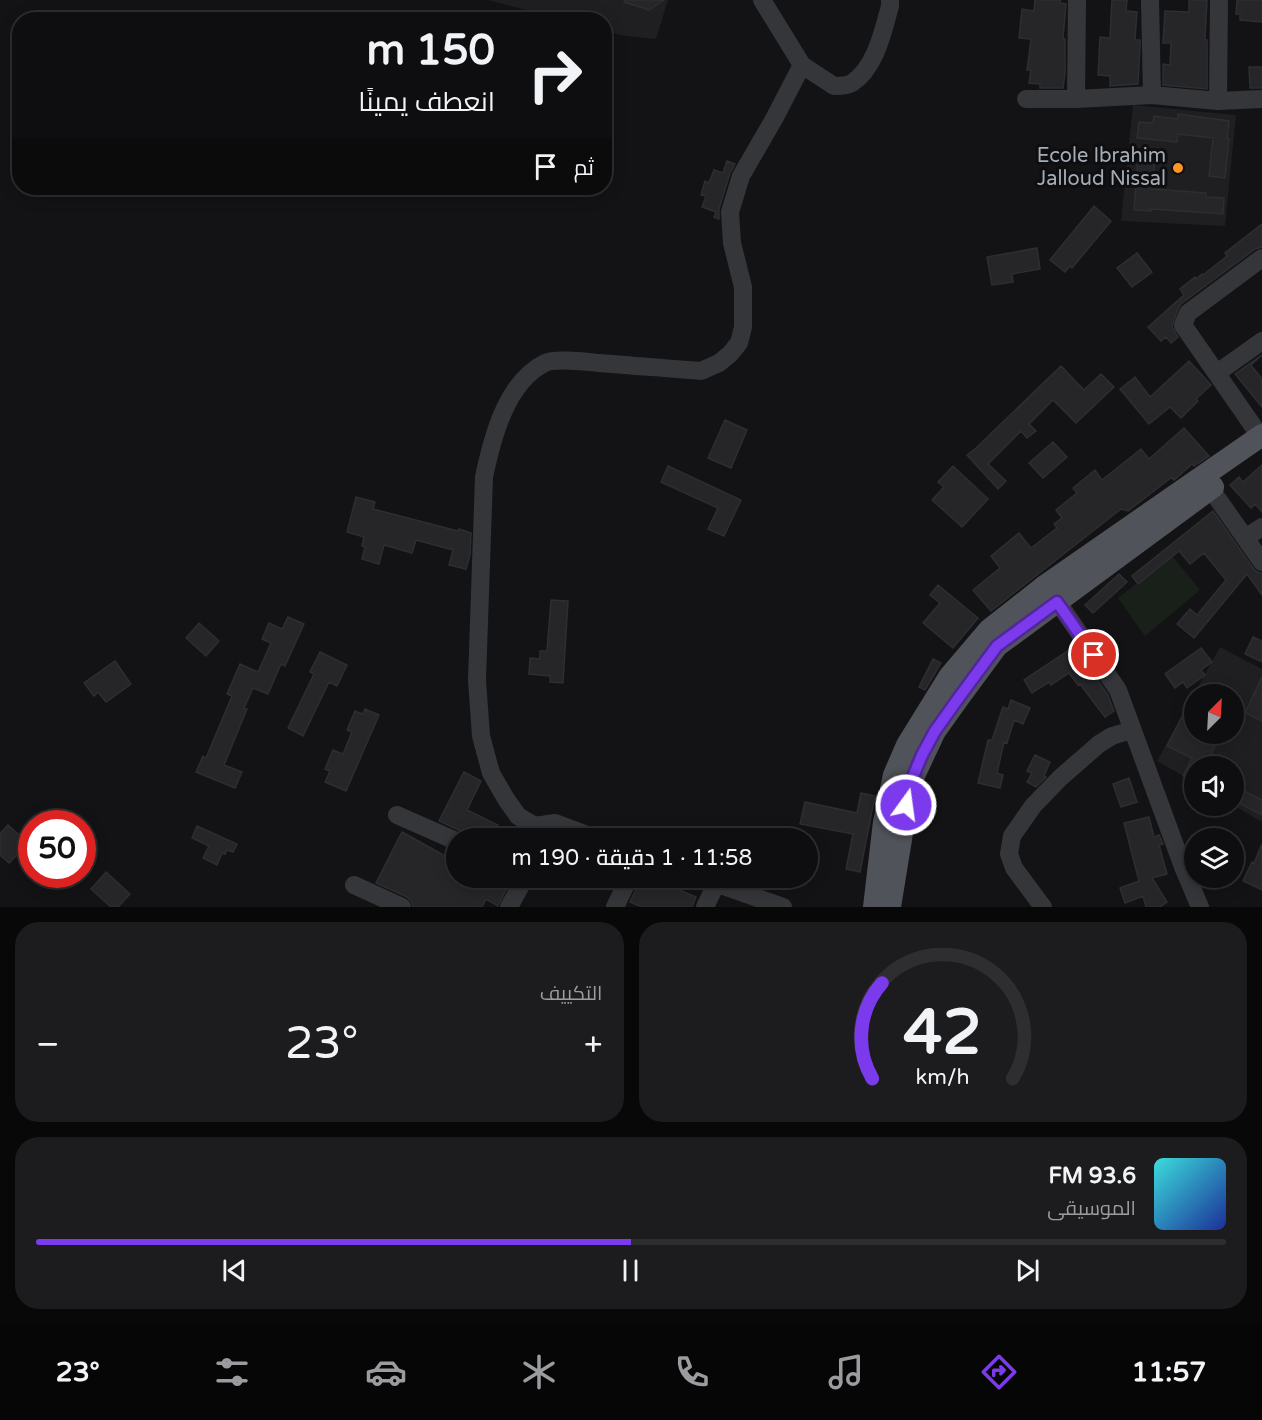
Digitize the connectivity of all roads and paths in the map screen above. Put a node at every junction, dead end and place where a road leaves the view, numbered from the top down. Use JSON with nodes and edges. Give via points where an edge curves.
{"nodes":[{"id":1,"x":762,"y":0,"type":"edge"},
{"id":2,"x":890,"y":0,"type":"edge"},
{"id":3,"x":1077,"y":0,"type":"edge"},
{"id":4,"x":1150,"y":0,"type":"edge"},
{"id":5,"x":1219,"y":0,"type":"edge"},
{"id":6,"x":802,"y":65,"type":"junction"},
{"id":7,"x":1152,"y":95,"type":"junction"},
{"id":8,"x":1026,"y":99,"type":"dead end"},
{"id":9,"x":1076,"y":99,"type":"junction"},
{"id":10,"x":1262,"y":99,"type":"edge"},
{"id":11,"x":1218,"y":101,"type":"junction"},
{"id":12,"x":1262,"y":258,"type":"edge"},
{"id":13,"x":1262,"y":341,"type":"edge"},
{"id":14,"x":1217,"y":373,"type":"junction"},
{"id":15,"x":1261,"y":440,"type":"edge"},
{"id":16,"x":1206,"y":482,"type":"junction"},
{"id":17,"x":1262,"y":527,"type":"edge"},
{"id":18,"x":1245,"y":538,"type":"junction"},
{"id":19,"x":1262,"y":562,"type":"edge"},
{"id":20,"x":1052,"y":594,"type":"junction"},
{"id":21,"x":1132,"y":730,"type":"junction"},
{"id":22,"x":397,"y":815,"type":"dead end"},
{"id":23,"x":541,"y":828,"type":"edge"},
{"id":24,"x":446,"y":837,"type":"edge"},
{"id":25,"x":354,"y":885,"type":"dead end"},
{"id":26,"x":519,"y":888,"type":"edge"},
{"id":27,"x":624,"y":888,"type":"edge"},
{"id":28,"x":708,"y":888,"type":"edge"},
{"id":29,"x":729,"y":888,"type":"edge"},
{"id":30,"x":402,"y":907,"type":"edge"},
{"id":31,"x":509,"y":907,"type":"edge"},
{"id":32,"x":615,"y":907,"type":"edge"},
{"id":33,"x":705,"y":907,"type":"edge"},
{"id":34,"x":783,"y":907,"type":"edge"},
{"id":35,"x":874,"y":907,"type":"edge"},
{"id":36,"x":890,"y":907,"type":"edge"},
{"id":37,"x":1043,"y":907,"type":"edge"},
{"id":38,"x":1200,"y":907,"type":"edge"}],
"edges":[{"from":1,"to":6,"type":"street"},
{"from":2,"to":6,"type":"street","via":[[880,43],[865,70],[851,84],[834,86]]},
{"from":3,"to":9,"type":"street"},
{"from":4,"to":7,"type":"street"},
{"from":5,"to":11,"type":"street"},
{"from":6,"to":23,"type":"street","via":[[741,176],[730,212],[732,243],[743,287],[743,327],[739,343],[730,354],[700,371],[547,362],[522,381],[495,432],[483,498],[477,680],[481,736],[491,773],[506,799],[518,816]]},
{"from":7,"to":9,"type":"street"},
{"from":7,"to":11,"type":"street"},
{"from":8,"to":9,"type":"street"},
{"from":10,"to":11,"type":"street"},
{"from":12,"to":14,"type":"street","via":[[1188,313],[1183,325]]},
{"from":13,"to":14,"type":"street"},
{"from":14,"to":15,"type":"street"},
{"from":15,"to":16,"type":"main road"},
{"from":16,"to":18,"type":"street"},
{"from":16,"to":20,"type":"main road"},
{"from":17,"to":18,"type":"street"},
{"from":18,"to":19,"type":"street"},
{"from":20,"to":21,"type":"street","via":[[1118,690]]},
{"from":20,"to":35,"type":"main road","via":[[989,630],[949,677],[907,745],[894,775],[884,822]]},
{"from":20,"to":36,"type":"main road","via":[[997,646],[935,731],[910,784]]},
{"from":21,"to":37,"type":"street","via":[[1099,744],[1060,778],[1012,836],[1008,854],[1014,868]]},
{"from":21,"to":38,"type":"street"},
{"from":22,"to":24,"type":"street"},
{"from":25,"to":30,"type":"street"},
{"from":26,"to":31,"type":"street"},
{"from":27,"to":32,"type":"street"},
{"from":28,"to":33,"type":"street"},
{"from":29,"to":34,"type":"street"}]}
